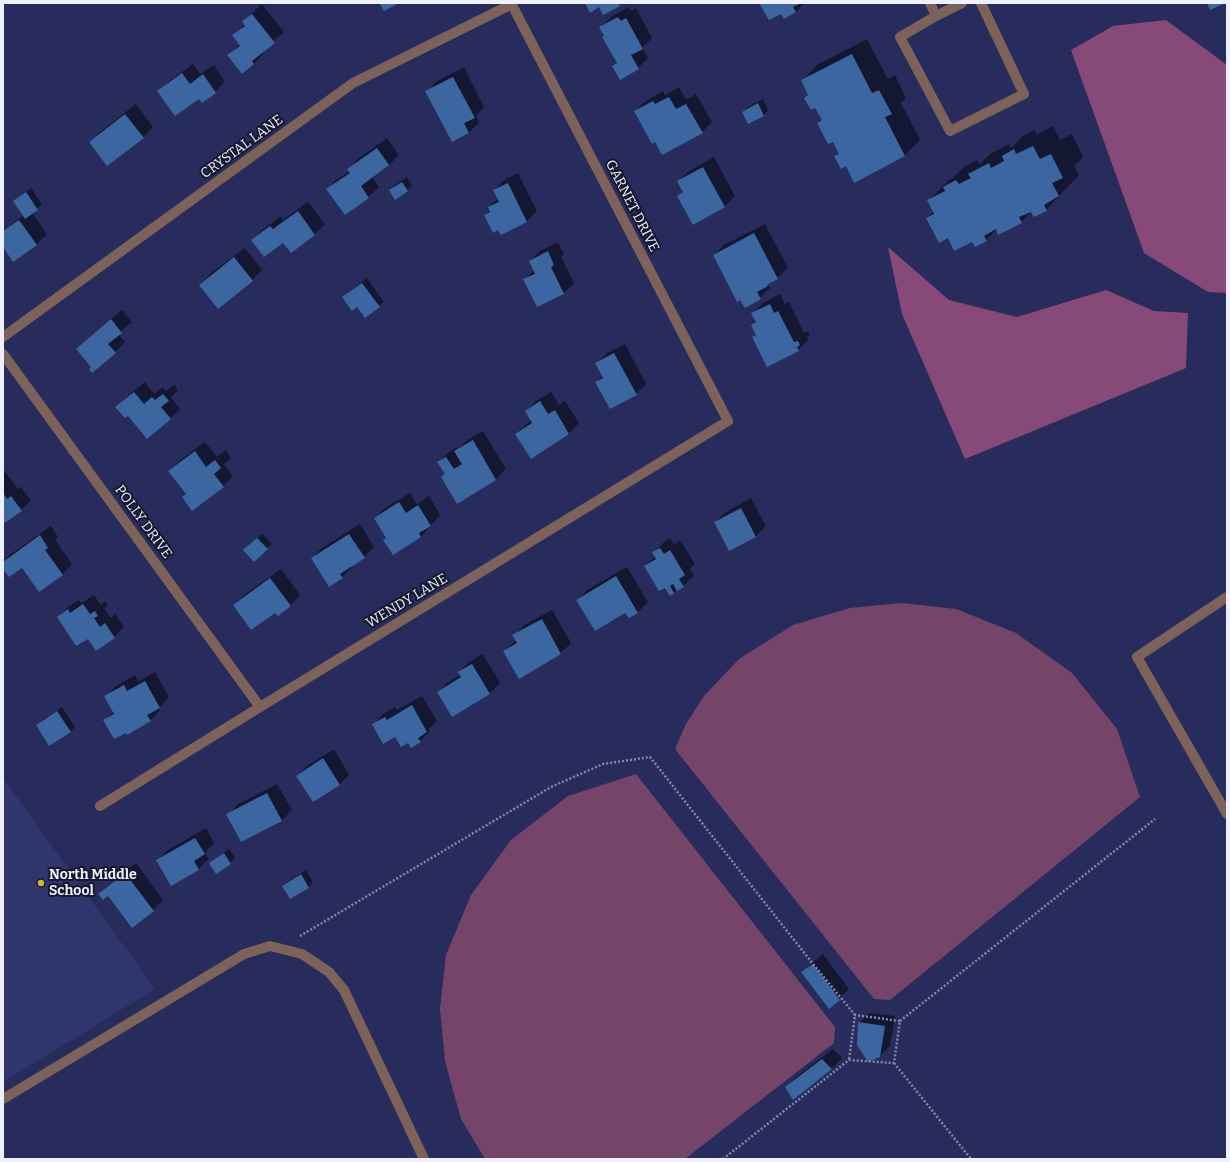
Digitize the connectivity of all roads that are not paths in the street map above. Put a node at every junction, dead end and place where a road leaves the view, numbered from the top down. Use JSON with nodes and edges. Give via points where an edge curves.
{"nodes":[{"id":1,"x":930,"y":3,"type":"edge"},
{"id":2,"x":962,"y":3,"type":"edge"},
{"id":3,"x":981,"y":3,"type":"edge"},
{"id":4,"x":511,"y":4,"type":"edge"},
{"id":5,"x":936,"y":16,"type":"junction"},
{"id":6,"x":3,"y":337,"type":"edge"},
{"id":7,"x":3,"y":354,"type":"edge"},
{"id":8,"x":728,"y":421,"type":"joint"},
{"id":9,"x":1227,"y":597,"type":"edge"},
{"id":10,"x":260,"y":707,"type":"junction"},
{"id":11,"x":100,"y":806,"type":"dead end"},
{"id":12,"x":1227,"y":814,"type":"edge"},
{"id":13,"x":3,"y":1099,"type":"edge"},
{"id":14,"x":424,"y":1159,"type":"edge"}],
"edges":[{"from":1,"to":5,"type":"street"},
{"from":2,"to":5,"type":"street"},
{"from":3,"to":5,"type":"street","via":[[1024,94],[950,131],[900,37]]},
{"from":4,"to":6,"type":"street","name":"CRYSTAL LANE","via":[[353,83]]},
{"from":4,"to":8,"type":"street","name":"GARNET DRIVE"},
{"from":7,"to":10,"type":"street","name":"POLLY DRIVE"},
{"from":8,"to":10,"type":"street","name":"WENDY LANE"},
{"from":9,"to":12,"type":"street","via":[[1136,657]]},
{"from":10,"to":11,"type":"street","name":"WENDY LANE"},
{"from":13,"to":14,"type":"street","via":[[244,954],[270,946],[302,954],[329,972],[344,990]]}]}
